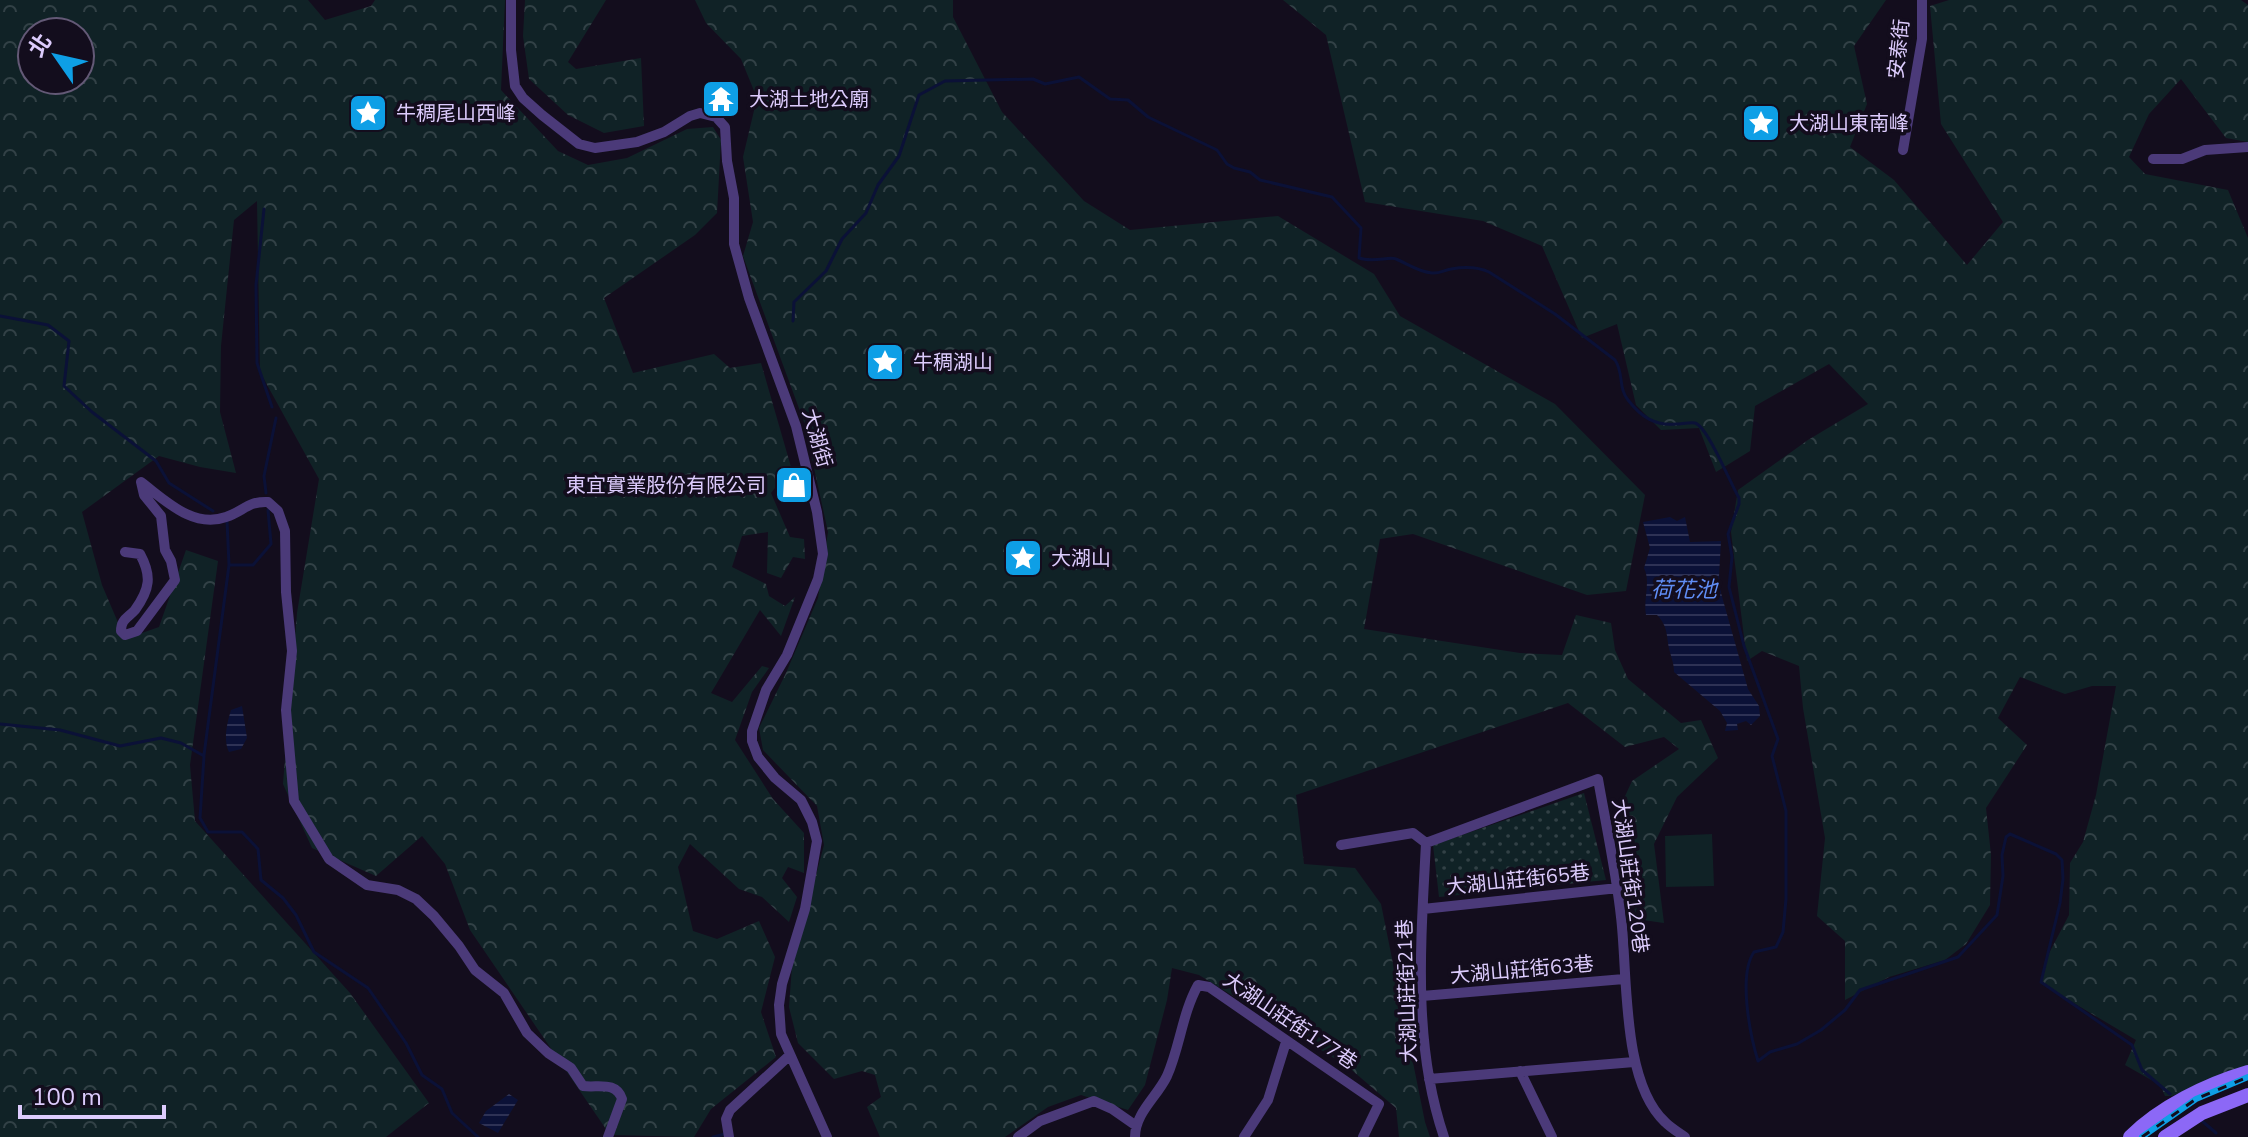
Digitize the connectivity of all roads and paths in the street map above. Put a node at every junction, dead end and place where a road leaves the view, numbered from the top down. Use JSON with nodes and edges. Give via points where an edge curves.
{"nodes":[{"id":1,"x":511,"y":0,"type":"edge"},
{"id":2,"x":1922,"y":0,"type":"edge"},
{"id":3,"x":2248,"y":147,"type":"edge"},
{"id":4,"x":1903,"y":150,"type":"dead end"},
{"id":5,"x":2153,"y":159,"type":"dead end"},
{"id":6,"x":125,"y":552,"type":"dead end"},
{"id":7,"x":1426,"y":843,"type":"junction"},
{"id":8,"x":1341,"y":845,"type":"dead end"},
{"id":9,"x":1618,"y":888,"type":"junction"},
{"id":10,"x":1423,"y":909,"type":"junction"},
{"id":11,"x":1624,"y":979,"type":"junction"},
{"id":12,"x":1422,"y":996,"type":"junction"},
{"id":13,"x":1286,"y":1042,"type":"junction"},
{"id":14,"x":790,"y":1055,"type":"junction"},
{"id":15,"x":1634,"y":1062,"type":"junction"},
{"id":16,"x":1520,"y":1071,"type":"junction"},
{"id":17,"x":2248,"y":1072,"type":"edge"},
{"id":18,"x":1429,"y":1079,"type":"junction"},
{"id":19,"x":2248,"y":1095,"type":"edge"},
{"id":20,"x":1135,"y":1131,"type":"edge"},
{"id":21,"x":608,"y":1137,"type":"edge"},
{"id":22,"x":729,"y":1137,"type":"edge"},
{"id":23,"x":827,"y":1137,"type":"edge"},
{"id":24,"x":1018,"y":1137,"type":"edge"},
{"id":25,"x":1244,"y":1137,"type":"edge"},
{"id":26,"x":1363,"y":1137,"type":"edge"},
{"id":27,"x":1444,"y":1137,"type":"edge"},
{"id":28,"x":1552,"y":1137,"type":"edge"},
{"id":29,"x":1685,"y":1137,"type":"edge"},
{"id":30,"x":2130,"y":1137,"type":"edge"},
{"id":31,"x":2165,"y":1137,"type":"edge"}],
"edges":[{"from":1,"to":14,"type":"street","name":"大湖街","via":[[515,86],[579,144],[595,148],[637,142],[700,113],[716,117],[725,127],[734,244],[796,426],[823,554],[818,579],[752,731],[758,757],[801,800],[817,841],[779,1005],[781,1034]]},
{"from":2,"to":4,"type":"street","name":"安泰街","via":[[1922,39]]},
{"from":3,"to":5,"type":"street"},
{"from":6,"to":21,"type":"street","via":[[140,554],[150,579],[123,621],[125,635],[137,631],[175,580],[161,516],[144,495],[141,482],[185,514],[205,520],[226,517],[254,502],[268,502],[278,511],[285,531],[292,651],[286,710],[294,801],[329,859],[367,885],[416,899],[475,970],[504,993],[527,1033],[571,1068],[583,1086],[616,1088],[622,1099]]},
{"from":7,"to":8,"type":"street","name":"大湖山莊街120巷","via":[[1413,833]]},
{"from":7,"to":9,"type":"street","name":"大湖山莊街120巷","via":[[1598,779]]},
{"from":7,"to":10,"type":"street","name":"大湖山莊街21巷"},
{"from":9,"to":10,"type":"street","name":"大湖山莊街65巷"},
{"from":9,"to":11,"type":"street","name":"大湖山莊街120巷"},
{"from":10,"to":12,"type":"street","name":"大湖山莊街21巷"},
{"from":11,"to":12,"type":"street","name":"大湖山莊街63巷"},
{"from":11,"to":15,"type":"street","name":"大湖山莊街120巷"},
{"from":12,"to":18,"type":"street","name":"大湖山莊街21巷"},
{"from":13,"to":20,"type":"street","name":"大湖山莊街177巷","via":[[1209,987],[1198,985],[1167,1076]]},
{"from":13,"to":25,"type":"street","via":[[1268,1100]]},
{"from":13,"to":26,"type":"street","name":"大湖山莊街177巷","via":[[1379,1104]]},
{"from":14,"to":22,"type":"street","via":[[730,1110]]},
{"from":14,"to":23,"type":"street"},
{"from":15,"to":16,"type":"street"},
{"from":15,"to":29,"type":"street","name":"大湖山莊街120巷","via":[[1663,1120]]},
{"from":16,"to":18,"type":"street"},
{"from":16,"to":28,"type":"street"},
{"from":17,"to":30,"type":"main road","via":[[2174,1105]]},
{"from":18,"to":27,"type":"street","name":"大湖山莊街21巷"},
{"from":19,"to":31,"type":"main road","via":[[2202,1113]]},
{"from":20,"to":24,"type":"street","via":[[1112,1109],[1094,1101],[1040,1121]]}]}
